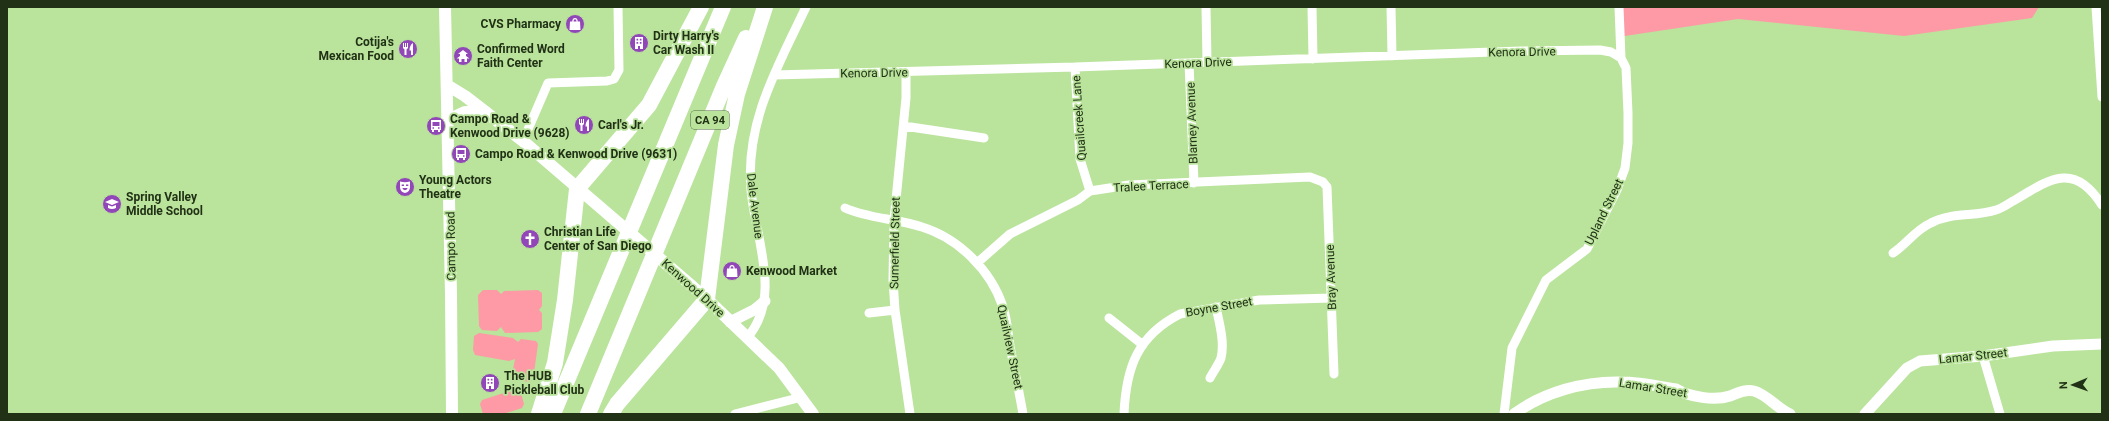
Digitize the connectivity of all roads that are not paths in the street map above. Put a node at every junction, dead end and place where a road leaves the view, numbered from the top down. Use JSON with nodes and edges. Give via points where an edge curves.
{"nodes":[{"id":1,"x":445,"y":7,"type":"edge"},
{"id":2,"x":618,"y":7,"type":"edge"},
{"id":3,"x":701,"y":7,"type":"edge"},
{"id":4,"x":723,"y":7,"type":"edge"},
{"id":5,"x":760,"y":7,"type":"edge"},
{"id":6,"x":765,"y":7,"type":"edge"},
{"id":7,"x":806,"y":7,"type":"edge"},
{"id":8,"x":1206,"y":7,"type":"edge"},
{"id":9,"x":1312,"y":7,"type":"edge"},
{"id":10,"x":1391,"y":7,"type":"edge"},
{"id":11,"x":1619,"y":7,"type":"edge"},
{"id":12,"x":2096,"y":7,"type":"edge"},
{"id":13,"x":1392,"y":56,"type":"junction"},
{"id":14,"x":1621,"y":58,"type":"junction"},
{"id":15,"x":1313,"y":59,"type":"junction"},
{"id":16,"x":1207,"y":62,"type":"junction"},
{"id":17,"x":1189,"y":63,"type":"junction"},
{"id":18,"x":1075,"y":67,"type":"junction"},
{"id":19,"x":906,"y":72,"type":"junction"},
{"id":20,"x":774,"y":75,"type":"junction"},
{"id":21,"x":447,"y":85,"type":"junction"},
{"id":22,"x":2102,"y":97,"type":"edge"},
{"id":23,"x":486,"y":112,"type":"junction"},
{"id":24,"x":448,"y":120,"type":"junction"},
{"id":25,"x":904,"y":126,"type":"junction"},
{"id":26,"x":984,"y":138,"type":"dead end"},
{"id":27,"x":523,"y":141,"type":"junction"},
{"id":28,"x":1323,"y":182,"type":"joint"},
{"id":29,"x":1194,"y":183,"type":"junction"},
{"id":30,"x":577,"y":189,"type":"junction"},
{"id":31,"x":1090,"y":191,"type":"junction"},
{"id":32,"x":2102,"y":206,"type":"edge"},
{"id":33,"x":845,"y":208,"type":"dead end"},
{"id":34,"x":894,"y":220,"type":"junction"},
{"id":35,"x":1893,"y":253,"type":"dead end"},
{"id":36,"x":977,"y":263,"type":"junction"},
{"id":37,"x":1332,"y":298,"type":"junction"},
{"id":38,"x":707,"y":299,"type":"junction"},
{"id":39,"x":766,"y":301,"type":"junction"},
{"id":40,"x":1216,"y":307,"type":"junction"},
{"id":41,"x":894,"y":310,"type":"junction"},
{"id":42,"x":870,"y":313,"type":"dead end"},
{"id":43,"x":1109,"y":318,"type":"dead end"},
{"id":44,"x":730,"y":322,"type":"junction"},
{"id":45,"x":747,"y":338,"type":"junction"},
{"id":46,"x":1143,"y":344,"type":"junction"},
{"id":47,"x":2102,"y":344,"type":"edge"},
{"id":48,"x":1983,"y":356,"type":"junction"},
{"id":49,"x":1334,"y":374,"type":"dead end"},
{"id":50,"x":1210,"y":378,"type":"dead end"},
{"id":51,"x":802,"y":397,"type":"junction"},
{"id":52,"x":452,"y":414,"type":"edge"},
{"id":53,"x":539,"y":414,"type":"edge"},
{"id":54,"x":553,"y":414,"type":"edge"},
{"id":55,"x":588,"y":414,"type":"edge"},
{"id":56,"x":611,"y":414,"type":"edge"},
{"id":57,"x":735,"y":414,"type":"edge"},
{"id":58,"x":813,"y":414,"type":"edge"},
{"id":59,"x":910,"y":414,"type":"edge"},
{"id":60,"x":1023,"y":414,"type":"edge"},
{"id":61,"x":1124,"y":414,"type":"edge"},
{"id":62,"x":1504,"y":414,"type":"edge"},
{"id":63,"x":1514,"y":414,"type":"edge"},
{"id":64,"x":1790,"y":414,"type":"edge"},
{"id":65,"x":1865,"y":414,"type":"edge"},
{"id":66,"x":2000,"y":414,"type":"edge"}],
"edges":[{"from":1,"to":21,"type":"main road","name":"Campo Road"},
{"from":2,"to":27,"type":"street","via":[[619,70],[614,79],[548,83]]},
{"from":3,"to":30,"type":"highway","via":[[649,105]]},
{"from":4,"to":54,"type":"highway","number":"CA 94"},
{"from":5,"to":55,"type":"highway","number":"CA 94","via":[[724,86]]},
{"from":6,"to":38,"type":"highway","via":[[737,94],[726,145]]},
{"from":7,"to":20,"type":"street","name":"Dale Avenue"},
{"from":8,"to":16,"type":"street"},
{"from":9,"to":15,"type":"street"},
{"from":10,"to":13,"type":"street"},
{"from":11,"to":14,"type":"street","name":"Upland Street"},
{"from":12,"to":22,"type":"street"},
{"from":13,"to":14,"type":"street","name":"Kenora Drive","via":[[1600,50],[1611,52]]},
{"from":13,"to":15,"type":"street","name":"Kenora Drive"},
{"from":14,"to":62,"type":"street","name":"Upland Street","via":[[1626,68],[1628,143],[1625,168],[1617,190],[1587,249],[1546,280],[1512,348]]},
{"from":15,"to":16,"type":"street","name":"Kenora Drive"},
{"from":16,"to":17,"type":"street","name":"Kenora Drive"},
{"from":17,"to":18,"type":"street","name":"Kenora Drive"},
{"from":17,"to":29,"type":"street","name":"Blarney Avenue"},
{"from":18,"to":19,"type":"street","name":"Kenora Drive"},
{"from":18,"to":31,"type":"street","name":"Quailcreek Lane","via":[[1080,158]]},
{"from":19,"to":20,"type":"street","name":"Kenora Drive"},
{"from":19,"to":25,"type":"street","name":"Sumerfield Street"},
{"from":20,"to":39,"type":"street","name":"Dale Avenue","via":[[759,110],[751,150],[750,171]]},
{"from":21,"to":23,"type":"main road","name":"Kenwood Drive"},
{"from":21,"to":24,"type":"main road","name":"Campo Road"},
{"from":23,"to":24,"type":"main road","via":[[465,112]]},
{"from":23,"to":27,"type":"main road","name":"Kenwood Drive"},
{"from":24,"to":52,"type":"main road","name":"Campo Road"},
{"from":25,"to":26,"type":"street"},
{"from":25,"to":34,"type":"street","name":"Sumerfield Street"},
{"from":27,"to":30,"type":"main road","name":"Kenwood Drive"},
{"from":28,"to":29,"type":"street","name":"Tralee Terrace","via":[[1310,177]]},
{"from":28,"to":37,"type":"street","name":"Bray Avenue","via":[[1327,187]]},
{"from":29,"to":31,"type":"street","name":"Tralee Terrace","via":[[1129,185]]},
{"from":30,"to":38,"type":"main road","name":"Kenwood Drive"},
{"from":30,"to":53,"type":"highway","via":[[565,300],[555,363]]},
{"from":31,"to":36,"type":"street","name":"Tralee Terrace","via":[[1078,200],[1010,234]]},
{"from":32,"to":35,"type":"street","via":[[2089,189],[2079,182],[2067,178],[2055,179],[1997,210],[1946,217],[1931,222],[1915,232]]},
{"from":33,"to":34,"type":"street","name":"Quailview Street","via":[[859,215]]},
{"from":34,"to":36,"type":"street","name":"Quailview Street","via":[[922,227],[942,236],[961,248]]},
{"from":34,"to":41,"type":"street","name":"Sumerfield Street"},
{"from":36,"to":60,"type":"street","name":"Quailview Street","via":[[990,280],[1003,308]]},
{"from":37,"to":40,"type":"street","name":"Boyne Street","via":[[1258,300]]},
{"from":37,"to":49,"type":"street","name":"Bray Avenue"},
{"from":38,"to":44,"type":"main road","name":"Kenwood Drive"},
{"from":38,"to":56,"type":"highway"},
{"from":39,"to":44,"type":"street"},
{"from":39,"to":45,"type":"street","name":"Dale Avenue","via":[[755,328]]},
{"from":40,"to":46,"type":"street","name":"Boyne Street","via":[[1180,314],[1156,330]]},
{"from":40,"to":50,"type":"street","via":[[1222,343],[1220,358]]},
{"from":41,"to":42,"type":"street"},
{"from":41,"to":59,"type":"street","name":"Sumerfield Street"},
{"from":43,"to":46,"type":"street"},
{"from":44,"to":45,"type":"main road","name":"Kenwood Drive"},
{"from":45,"to":51,"type":"main road","name":"Kenwood Drive","via":[[779,368]]},
{"from":46,"to":61,"type":"street","name":"Boyne Street","via":[[1133,361],[1127,379]]},
{"from":47,"to":48,"type":"street","name":"Lamar Street","via":[[2053,346]]},
{"from":48,"to":65,"type":"street","name":"Lamar Street","via":[[1920,361],[1907,368]]},
{"from":48,"to":66,"type":"street"},
{"from":51,"to":57,"type":"street"},
{"from":51,"to":58,"type":"main road","name":"Kenwood Drive"},
{"from":63,"to":64,"type":"street","name":"Lamar Street","via":[[1550,394],[1596,382],[1622,382],[1676,389],[1710,397],[1725,397],[1753,391],[1766,396],[1778,409]]}]}
